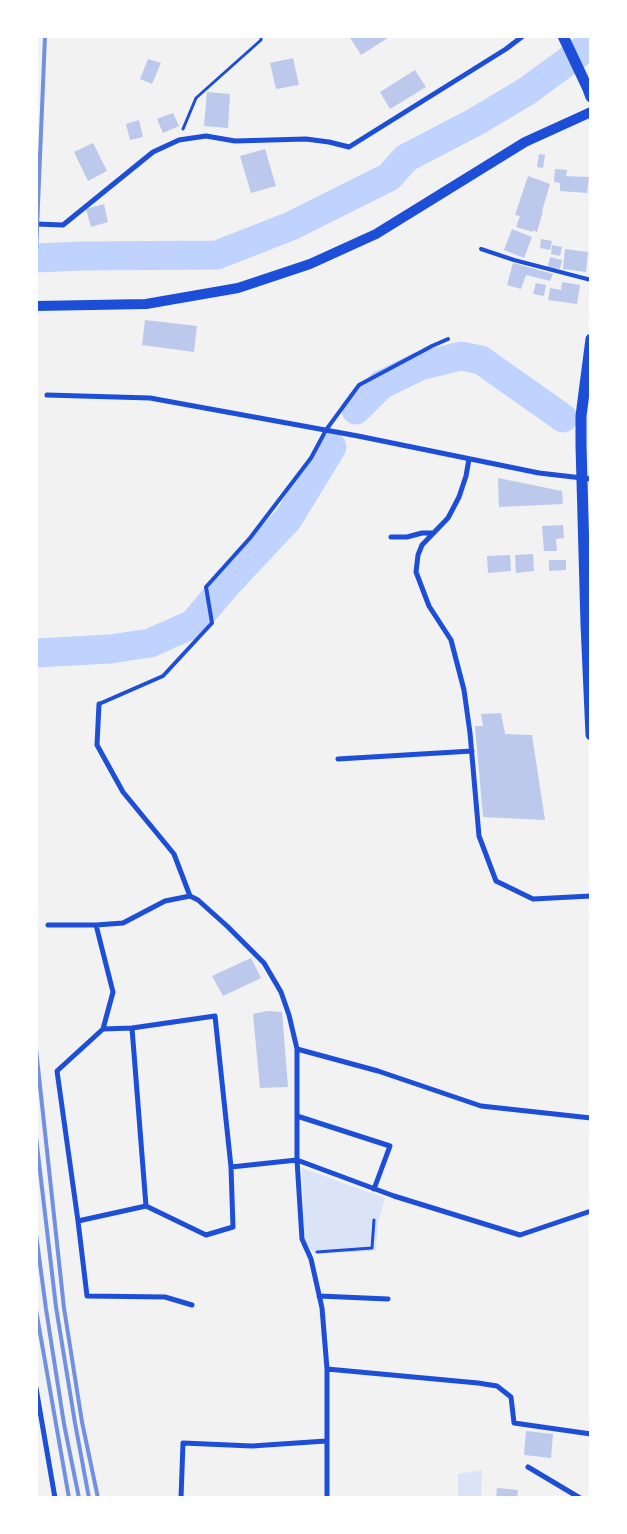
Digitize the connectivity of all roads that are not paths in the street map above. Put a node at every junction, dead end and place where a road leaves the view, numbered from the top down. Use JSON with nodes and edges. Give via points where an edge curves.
{"nodes":[{"id":1,"x":523,"y":36,"type":"edge"},
{"id":2,"x":563,"y":36,"type":"edge"},
{"id":3,"x":590,"y":93,"type":"edge"},
{"id":4,"x":591,"y":112,"type":"edge"},
{"id":5,"x":36,"y":224,"type":"edge"},
{"id":6,"x":481,"y":249,"type":"dead end"},
{"id":7,"x":591,"y":280,"type":"edge"},
{"id":8,"x":36,"y":306,"type":"edge"},
{"id":9,"x":448,"y":339,"type":"dead end"},
{"id":10,"x":591,"y":339,"type":"edge"},
{"id":11,"x":590,"y":353,"type":"edge"},
{"id":12,"x":47,"y":395,"type":"dead end"},
{"id":13,"x":326,"y":430,"type":"junction"},
{"id":14,"x":469,"y":459,"type":"junction"},
{"id":15,"x":587,"y":478,"type":"edge"},
{"id":16,"x":433,"y":532,"type":"junction"},
{"id":17,"x":391,"y":537,"type":"dead end"},
{"id":18,"x":98,"y":704,"type":"joint"},
{"id":19,"x":591,"y":735,"type":"edge"},
{"id":20,"x":472,"y":750,"type":"junction"},
{"id":21,"x":338,"y":759,"type":"dead end"},
{"id":22,"x":190,"y":896,"type":"junction"},
{"id":23,"x":591,"y":896,"type":"edge"},
{"id":24,"x":48,"y":925,"type":"dead end"},
{"id":25,"x":96,"y":925,"type":"junction"},
{"id":26,"x":132,"y":1028,"type":"junction"},
{"id":27,"x":103,"y":1029,"type":"junction"},
{"id":28,"x":297,"y":1049,"type":"junction"},
{"id":29,"x":297,"y":1116,"type":"junction"},
{"id":30,"x":591,"y":1118,"type":"edge"},
{"id":31,"x":297,"y":1160,"type":"junction"},
{"id":32,"x":231,"y":1167,"type":"junction"},
{"id":33,"x":374,"y":1189,"type":"junction"},
{"id":34,"x":146,"y":1206,"type":"junction"},
{"id":35,"x":591,"y":1211,"type":"edge"},
{"id":36,"x":78,"y":1221,"type":"junction"},
{"id":37,"x":319,"y":1296,"type":"junction"},
{"id":38,"x":388,"y":1299,"type":"dead end"},
{"id":39,"x":192,"y":1305,"type":"dead end"},
{"id":40,"x":326,"y":1369,"type":"junction"},
{"id":41,"x":36,"y":1388,"type":"edge"},
{"id":42,"x":591,"y":1434,"type":"edge"},
{"id":43,"x":326,"y":1441,"type":"junction"},
{"id":44,"x":528,"y":1467,"type":"dead end"},
{"id":45,"x":55,"y":1498,"type":"edge"},
{"id":46,"x":182,"y":1498,"type":"edge"},
{"id":47,"x":328,"y":1498,"type":"edge"},
{"id":48,"x":580,"y":1498,"type":"edge"}],
"edges":[{"from":1,"to":5,"type":"street","via":[[349,147],[306,139],[235,141],[206,136],[179,140],[153,152],[63,226]]},
{"from":2,"to":3,"type":"highway"},
{"from":4,"to":8,"type":"main road","via":[[525,142],[376,234],[301,267],[238,288],[146,304]]},
{"from":6,"to":7,"type":"lane"},
{"from":9,"to":13,"type":"lane","via":[[359,385]]},
{"from":10,"to":11,"type":"highway"},
{"from":11,"to":15,"type":"highway","via":[[581,416],[581,445]]},
{"from":12,"to":13,"type":"street","via":[[150,398]]},
{"from":13,"to":14,"type":"street"},
{"from":13,"to":18,"type":"lane","via":[[311,458],[206,587],[212,623],[163,676]]},
{"from":14,"to":15,"type":"street","via":[[539,473]]},
{"from":14,"to":16,"type":"street","via":[[460,497],[448,518]]},
{"from":15,"to":19,"type":"highway","via":[[586,624]]},
{"from":16,"to":17,"type":"street"},
{"from":16,"to":20,"type":"street","via":[[422,545],[416,572],[429,606],[451,640],[464,690]]},
{"from":18,"to":22,"type":"street","via":[[97,745],[123,792],[174,854]]},
{"from":20,"to":21,"type":"street"},
{"from":20,"to":23,"type":"street","via":[[479,836],[496,881],[532,899]]},
{"from":22,"to":25,"type":"street","via":[[165,901],[123,924]]},
{"from":22,"to":28,"type":"street","via":[[227,926],[264,963],[281,992]]},
{"from":24,"to":25,"type":"street"},
{"from":25,"to":27,"type":"street","via":[[114,992]]},
{"from":26,"to":27,"type":"street"},
{"from":26,"to":32,"type":"street","via":[[215,1016]]},
{"from":26,"to":34,"type":"street"},
{"from":27,"to":36,"type":"street","via":[[57,1071]]},
{"from":28,"to":29,"type":"street"},
{"from":28,"to":30,"type":"street","via":[[378,1071],[481,1106]]},
{"from":29,"to":31,"type":"street"},
{"from":29,"to":33,"type":"street","via":[[390,1146]]},
{"from":31,"to":32,"type":"street"},
{"from":31,"to":33,"type":"street"},
{"from":31,"to":37,"type":"street","via":[[302,1239],[311,1259]]},
{"from":32,"to":34,"type":"street","via":[[232,1227],[206,1235]]},
{"from":33,"to":35,"type":"street","via":[[520,1235]]},
{"from":34,"to":36,"type":"street"},
{"from":36,"to":39,"type":"street","via":[[87,1296],[165,1297]]},
{"from":37,"to":38,"type":"street"},
{"from":37,"to":40,"type":"street"},
{"from":40,"to":42,"type":"street","via":[[497,1386],[511,1397],[514,1423]]},
{"from":40,"to":43,"type":"street"},
{"from":41,"to":45,"type":"street"},
{"from":43,"to":46,"type":"street","via":[[252,1446],[183,1443]]},
{"from":43,"to":47,"type":"street"},
{"from":44,"to":48,"type":"street"}]}
